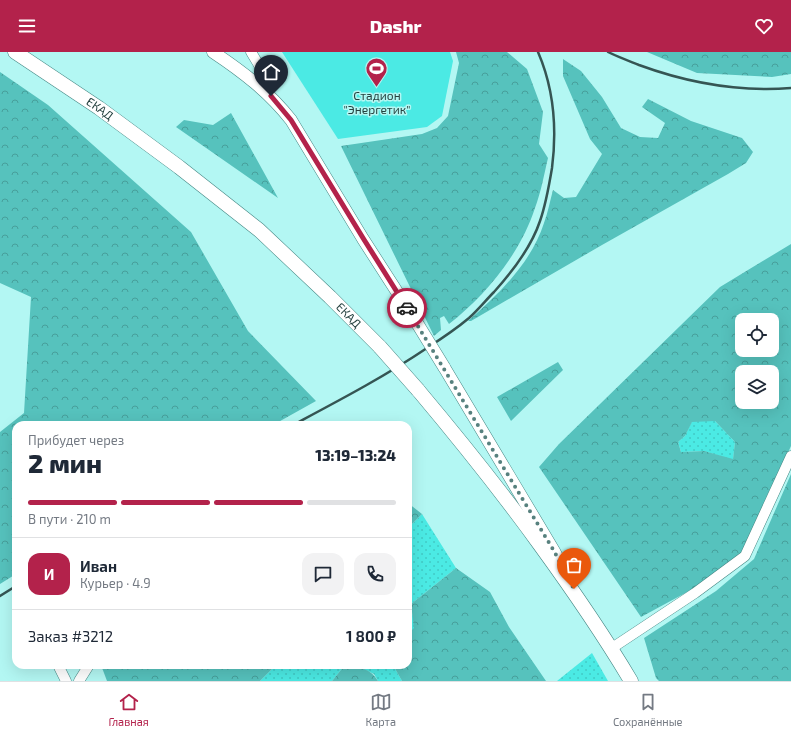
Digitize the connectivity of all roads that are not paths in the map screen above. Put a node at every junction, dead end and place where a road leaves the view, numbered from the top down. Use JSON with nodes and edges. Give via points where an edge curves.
{"nodes":[{"id":1,"x":15,"y":52,"type":"edge"},
{"id":2,"x":213,"y":52,"type":"edge"},
{"id":3,"x":251,"y":52,"type":"edge"},
{"id":4,"x":264,"y":90,"type":"junction"},
{"id":5,"x":791,"y":456,"type":"edge"},
{"id":6,"x":581,"y":601,"type":"junction"},
{"id":7,"x":612,"y":648,"type":"junction"},
{"id":8,"x":60,"y":669,"type":"edge"},
{"id":9,"x":86,"y":669,"type":"edge"},
{"id":10,"x":630,"y":679,"type":"edge"},
{"id":11,"x":66,"y":681,"type":"edge"},
{"id":12,"x":79,"y":681,"type":"edge"}],
"edges":[{"from":1,"to":6,"type":"highway","name":"ЕКАД","bridge":true,"via":[[106,112],[179,167],[259,230],[330,297],[380,347],[460,440]]},
{"from":2,"to":4,"type":"main road"},
{"from":3,"to":4,"type":"street","via":[[270,85]]},
{"from":4,"to":6,"type":"main road","bridge":true,"via":[[291,120],[417,323],[554,551]]},
{"from":5,"to":7,"type":"street","via":[[745,556]]},
{"from":6,"to":7,"type":"highway","name":"ЕКАД"},
{"from":7,"to":10,"type":"highway","name":"ЕКАД"},
{"from":8,"to":11,"type":"street"},
{"from":9,"to":12,"type":"street"}]}
